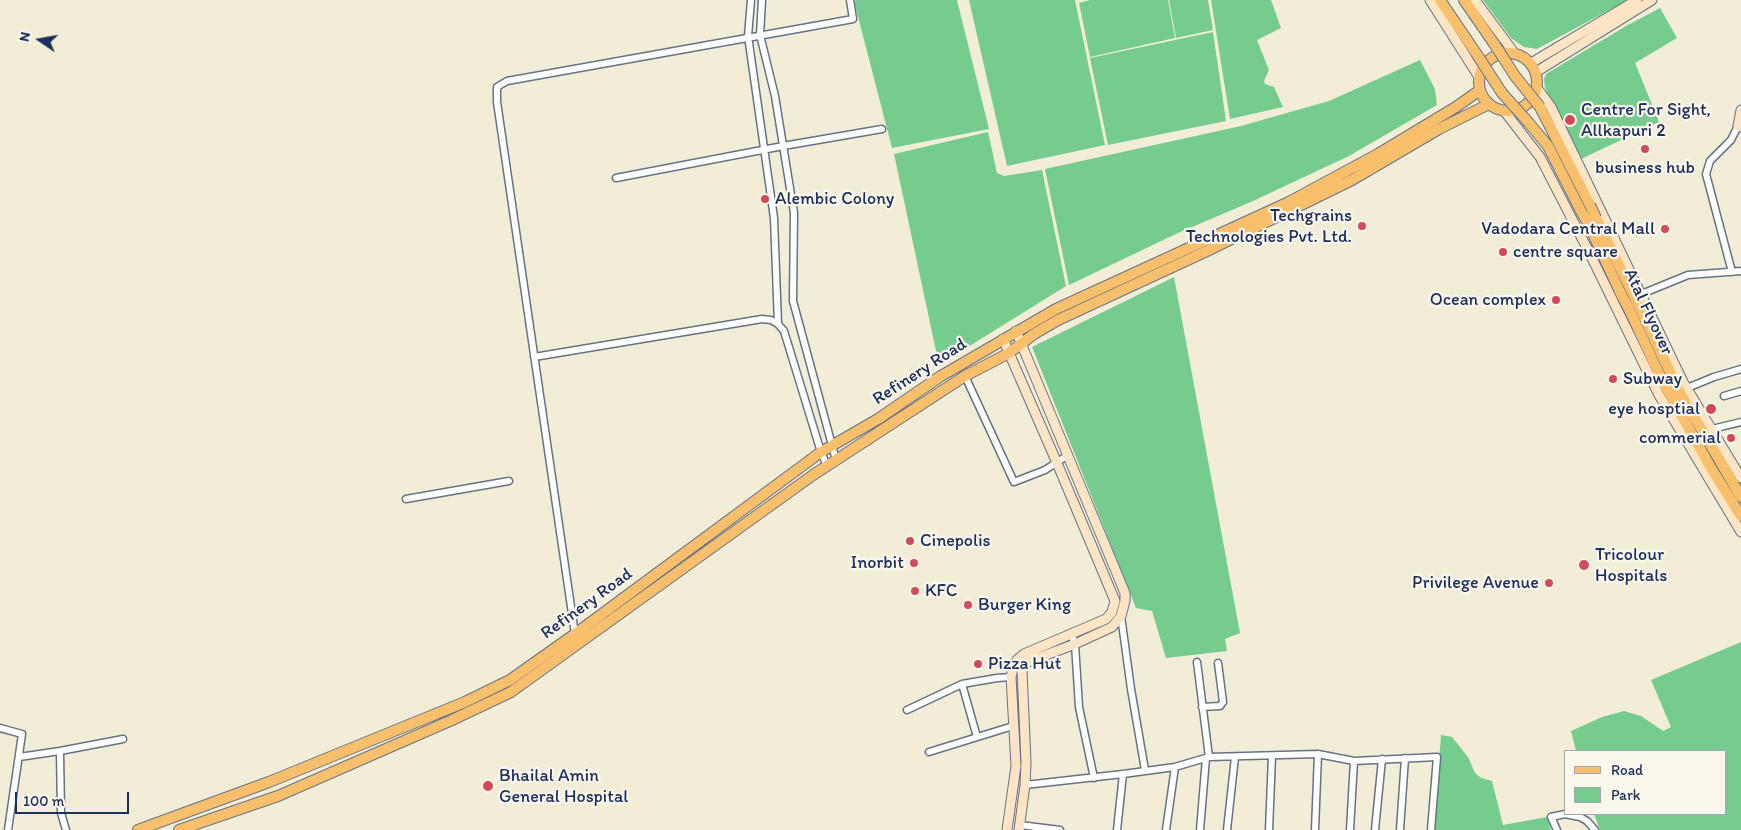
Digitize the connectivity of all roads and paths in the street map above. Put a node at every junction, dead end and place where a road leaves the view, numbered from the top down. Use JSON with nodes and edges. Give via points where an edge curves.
{"nodes":[{"id":1,"x":751,"y":0,"type":"edge"},
{"id":2,"x":762,"y":0,"type":"edge"},
{"id":3,"x":850,"y":0,"type":"edge"},
{"id":4,"x":1430,"y":0,"type":"edge"},
{"id":5,"x":1440,"y":0,"type":"edge"},
{"id":6,"x":1464,"y":0,"type":"edge"},
{"id":7,"x":1475,"y":0,"type":"edge"},
{"id":8,"x":1637,"y":0,"type":"edge"},
{"id":9,"x":1652,"y":0,"type":"edge"},
{"id":10,"x":748,"y":36,"type":"junction"},
{"id":11,"x":760,"y":36,"type":"junction"},
{"id":12,"x":1515,"y":54,"type":"junction"},
{"id":13,"x":1534,"y":68,"type":"junction"},
{"id":14,"x":1479,"y":77,"type":"junction"},
{"id":15,"x":1537,"y":88,"type":"junction"},
{"id":16,"x":1480,"y":90,"type":"junction"},
{"id":17,"x":1489,"y":104,"type":"junction"},
{"id":18,"x":1741,"y":110,"type":"edge"},
{"id":19,"x":1505,"y":112,"type":"junction"},
{"id":20,"x":1739,"y":126,"type":"edge"},
{"id":21,"x":882,"y":129,"type":"dead end"},
{"id":22,"x":783,"y":146,"type":"junction"},
{"id":23,"x":764,"y":150,"type":"junction"},
{"id":24,"x":1380,"y":158,"type":"junction"},
{"id":25,"x":616,"y":178,"type":"dead end"},
{"id":26,"x":1600,"y":206,"type":"junction"},
{"id":27,"x":1258,"y":221,"type":"junction"},
{"id":28,"x":1576,"y":225,"type":"junction"},
{"id":29,"x":1741,"y":271,"type":"edge"},
{"id":30,"x":1732,"y":272,"type":"junction"},
{"id":31,"x":1641,"y":294,"type":"junction"},
{"id":32,"x":1616,"y":306,"type":"junction"},
{"id":33,"x":778,"y":324,"type":"junction"},
{"id":34,"x":1016,"y":331,"type":"junction"},
{"id":35,"x":1003,"y":339,"type":"junction"},
{"id":36,"x":1023,"y":342,"type":"junction"},
{"id":37,"x":1009,"y":353,"type":"junction"},
{"id":38,"x":534,"y":357,"type":"junction"},
{"id":39,"x":1741,"y":369,"type":"edge"},
{"id":40,"x":965,"y":376,"type":"junction"},
{"id":41,"x":1687,"y":388,"type":"junction"},
{"id":42,"x":1741,"y":392,"type":"edge"},
{"id":43,"x":1724,"y":396,"type":"dead end"},
{"id":44,"x":1741,"y":422,"type":"edge"},
{"id":45,"x":1712,"y":429,"type":"junction"},
{"id":46,"x":832,"y":446,"type":"junction"},
{"id":47,"x":821,"y":452,"type":"junction"},
{"id":48,"x":1068,"y":455,"type":"junction"},
{"id":49,"x":832,"y":463,"type":"junction"},
{"id":50,"x":1057,"y":463,"type":"junction"},
{"id":51,"x":1741,"y":478,"type":"edge"},
{"id":52,"x":509,"y":481,"type":"dead end"},
{"id":53,"x":1741,"y":497,"type":"edge"},
{"id":54,"x":406,"y":499,"type":"dead end"},
{"id":55,"x":1741,"y":516,"type":"edge"},
{"id":56,"x":1741,"y":532,"type":"edge"},
{"id":57,"x":1121,"y":616,"type":"junction"},
{"id":58,"x":584,"y":627,"type":"junction"},
{"id":59,"x":575,"y":634,"type":"junction"},
{"id":60,"x":1071,"y":634,"type":"junction"},
{"id":61,"x":590,"y":637,"type":"junction"},
{"id":62,"x":1075,"y":644,"type":"junction"},
{"id":63,"x":1197,"y":662,"type":"dead end"},
{"id":64,"x":1218,"y":663,"type":"dead end"},
{"id":65,"x":1011,"y":677,"type":"junction"},
{"id":66,"x":962,"y":684,"type":"junction"},
{"id":67,"x":1202,"y":707,"type":"junction"},
{"id":68,"x":907,"y":710,"type":"dead end"},
{"id":69,"x":1014,"y":726,"type":"junction"},
{"id":70,"x":0,"y":728,"type":"edge"},
{"id":71,"x":977,"y":737,"type":"junction"},
{"id":72,"x":123,"y":739,"type":"dead end"},
{"id":73,"x":60,"y":751,"type":"junction"},
{"id":74,"x":929,"y":752,"type":"dead end"},
{"id":75,"x":1318,"y":754,"type":"junction"},
{"id":76,"x":1272,"y":756,"type":"junction"},
{"id":77,"x":19,"y":757,"type":"junction"},
{"id":78,"x":1235,"y":757,"type":"junction"},
{"id":79,"x":1207,"y":758,"type":"junction"},
{"id":80,"x":1405,"y":758,"type":"junction"},
{"id":81,"x":1382,"y":759,"type":"junction"},
{"id":82,"x":1354,"y":760,"type":"junction"},
{"id":83,"x":1174,"y":767,"type":"junction"},
{"id":84,"x":1145,"y":770,"type":"junction"},
{"id":85,"x":1123,"y":774,"type":"junction"},
{"id":86,"x":1094,"y":778,"type":"junction"},
{"id":87,"x":1025,"y":785,"type":"junction"},
{"id":88,"x":1564,"y":814,"type":"edge"},
{"id":89,"x":1570,"y":815,"type":"edge"},
{"id":90,"x":1019,"y":828,"type":"edge"},
{"id":91,"x":8,"y":830,"type":"edge"},
{"id":92,"x":66,"y":830,"type":"edge"},
{"id":93,"x":138,"y":830,"type":"edge"},
{"id":94,"x":178,"y":830,"type":"edge"},
{"id":95,"x":1007,"y":830,"type":"edge"},
{"id":96,"x":1060,"y":830,"type":"edge"},
{"id":97,"x":1118,"y":830,"type":"edge"},
{"id":98,"x":1166,"y":830,"type":"edge"},
{"id":99,"x":1200,"y":830,"type":"edge"},
{"id":100,"x":1227,"y":830,"type":"edge"},
{"id":101,"x":1269,"y":830,"type":"edge"},
{"id":102,"x":1315,"y":830,"type":"edge"},
{"id":103,"x":1350,"y":830,"type":"edge"},
{"id":104,"x":1375,"y":830,"type":"edge"},
{"id":105,"x":1400,"y":830,"type":"edge"},
{"id":106,"x":1431,"y":830,"type":"edge"},
{"id":107,"x":1557,"y":830,"type":"edge"},
{"id":108,"x":1595,"y":830,"type":"edge"}],
"edges":[{"from":1,"to":10,"type":"street"},
{"from":2,"to":11,"type":"street"},
{"from":3,"to":11,"type":"street","via":[[853,19]]},
{"from":4,"to":14,"type":"street"},
{"from":5,"to":55,"type":"main road","name":"Atal Flyover","bridge":true,"via":[[1502,94],[1548,146],[1663,382]]},
{"from":6,"to":53,"type":"main road","name":"Atal Flyover","bridge":true,"via":[[1540,107],[1668,369]]},
{"from":7,"to":12,"type":"street"},
{"from":8,"to":13,"type":"street"},
{"from":9,"to":13,"type":"street"},
{"from":10,"to":11,"type":"street"},
{"from":10,"to":23,"type":"street"},
{"from":10,"to":38,"type":"street","via":[[506,81],[497,87]]},
{"from":11,"to":22,"type":"street"},
{"from":12,"to":13,"type":"main road","via":[[1524,57]]},
{"from":12,"to":14,"type":"main road","via":[[1496,55],[1482,68]]},
{"from":13,"to":15,"type":"main road"},
{"from":14,"to":16,"type":"main road"},
{"from":15,"to":19,"type":"main road","via":[[1532,101],[1524,108]]},
{"from":15,"to":26,"type":"street","via":[[1551,108]]},
{"from":16,"to":17,"type":"main road"},
{"from":16,"to":24,"type":"main road"},
{"from":17,"to":19,"type":"main road"},
{"from":17,"to":24,"type":"main road"},
{"from":18,"to":20,"type":"street"},
{"from":19,"to":28,"type":"street","via":[[1540,158]]},
{"from":20,"to":30,"type":"street","via":[[1732,140],[1710,161],[1706,174]]},
{"from":21,"to":22,"type":"street"},
{"from":22,"to":23,"type":"street"},
{"from":22,"to":46,"type":"street","via":[[794,213],[793,301]]},
{"from":23,"to":25,"type":"street"},
{"from":23,"to":33,"type":"street","via":[[774,218]]},
{"from":24,"to":27,"type":"main road","via":[[1289,202]]},
{"from":26,"to":28,"type":"street"},
{"from":26,"to":31,"type":"street"},
{"from":27,"to":34,"type":"main road","name":"Refinery Road","via":[[1056,309]]},
{"from":27,"to":36,"type":"main road","name":"Refinery Road","via":[[1209,250],[1058,320]]},
{"from":28,"to":32,"type":"street"},
{"from":29,"to":30,"type":"street"},
{"from":30,"to":31,"type":"street","via":[[1688,275]]},
{"from":31,"to":32,"type":"street"},
{"from":31,"to":41,"type":"street"},
{"from":32,"to":56,"type":"street","via":[[1659,395]]},
{"from":33,"to":38,"type":"street","via":[[762,319]]},
{"from":33,"to":47,"type":"street","via":[[784,331]]},
{"from":34,"to":35,"type":"main road","name":"Refinery Road"},
{"from":34,"to":36,"type":"street"},
{"from":35,"to":37,"type":"street"},
{"from":35,"to":46,"type":"main road","name":"Refinery Road"},
{"from":36,"to":37,"type":"main road","name":"Refinery Road"},
{"from":36,"to":48,"type":"street"},
{"from":37,"to":40,"type":"main road","name":"Refinery Road"},
{"from":37,"to":50,"type":"street"},
{"from":38,"to":59,"type":"street"},
{"from":39,"to":41,"type":"street"},
{"from":40,"to":49,"type":"main road","name":"Refinery Road"},
{"from":40,"to":50,"type":"street","via":[[1014,482]]},
{"from":41,"to":45,"type":"street"},
{"from":42,"to":43,"type":"street"},
{"from":44,"to":45,"type":"street"},
{"from":45,"to":51,"type":"street"},
{"from":46,"to":47,"type":"main road","name":"Refinery Road"},
{"from":46,"to":49,"type":"street"},
{"from":47,"to":49,"type":"street"},
{"from":47,"to":58,"type":"main road","name":"Refinery Road"},
{"from":48,"to":50,"type":"street"},
{"from":48,"to":57,"type":"street","via":[[1125,593]]},
{"from":49,"to":61,"type":"main road","name":"Refinery Road"},
{"from":50,"to":60,"type":"street","via":[[1115,601],[1106,619]]},
{"from":52,"to":54,"type":"street"},
{"from":57,"to":62,"type":"street","via":[[1112,627]]},
{"from":57,"to":84,"type":"street","via":[[1130,690]]},
{"from":58,"to":59,"type":"main road","name":"Refinery Road"},
{"from":58,"to":61,"type":"main road"},
{"from":59,"to":93,"type":"main road","name":"Refinery Road","via":[[510,680],[465,702],[269,782]]},
{"from":60,"to":62,"type":"street"},
{"from":60,"to":65,"type":"street","via":[[1020,656]]},
{"from":61,"to":94,"type":"main road","name":"Refinery Road","via":[[498,700],[278,796]]},
{"from":62,"to":86,"type":"street","via":[[1079,707]]},
{"from":62,"to":87,"type":"street","via":[[1030,661],[1022,670]]},
{"from":63,"to":67,"type":"street"},
{"from":64,"to":67,"type":"street","via":[[1223,702],[1220,706]]},
{"from":65,"to":66,"type":"street"},
{"from":65,"to":69,"type":"street"},
{"from":66,"to":68,"type":"street"},
{"from":66,"to":71,"type":"street"},
{"from":67,"to":79,"type":"street"},
{"from":69,"to":71,"type":"street"},
{"from":69,"to":95,"type":"street","via":[[1016,766]]},
{"from":70,"to":77,"type":"street","via":[[22,734]]},
{"from":71,"to":74,"type":"street"},
{"from":72,"to":73,"type":"street"},
{"from":73,"to":77,"type":"street"},
{"from":73,"to":92,"type":"street","via":[[62,812]]},
{"from":75,"to":76,"type":"street"},
{"from":75,"to":82,"type":"street"},
{"from":75,"to":102,"type":"street"},
{"from":76,"to":78,"type":"street"},
{"from":76,"to":101,"type":"street"},
{"from":77,"to":91,"type":"street"},
{"from":78,"to":79,"type":"street"},
{"from":78,"to":100,"type":"street"},
{"from":79,"to":83,"type":"street"},
{"from":79,"to":99,"type":"street"},
{"from":80,"to":81,"type":"street"},
{"from":80,"to":105,"type":"street"},
{"from":80,"to":106,"type":"street","via":[[1437,757]]},
{"from":81,"to":82,"type":"street"},
{"from":81,"to":104,"type":"street"},
{"from":82,"to":103,"type":"street"},
{"from":83,"to":84,"type":"street"},
{"from":83,"to":98,"type":"street"},
{"from":84,"to":85,"type":"street"},
{"from":85,"to":86,"type":"street"},
{"from":85,"to":97,"type":"street"},
{"from":86,"to":87,"type":"street"},
{"from":87,"to":90,"type":"street"},
{"from":88,"to":107,"type":"street","via":[[1551,817]]},
{"from":89,"to":108,"type":"street","via":[[1580,817]]},
{"from":90,"to":96,"type":"street"}]}
